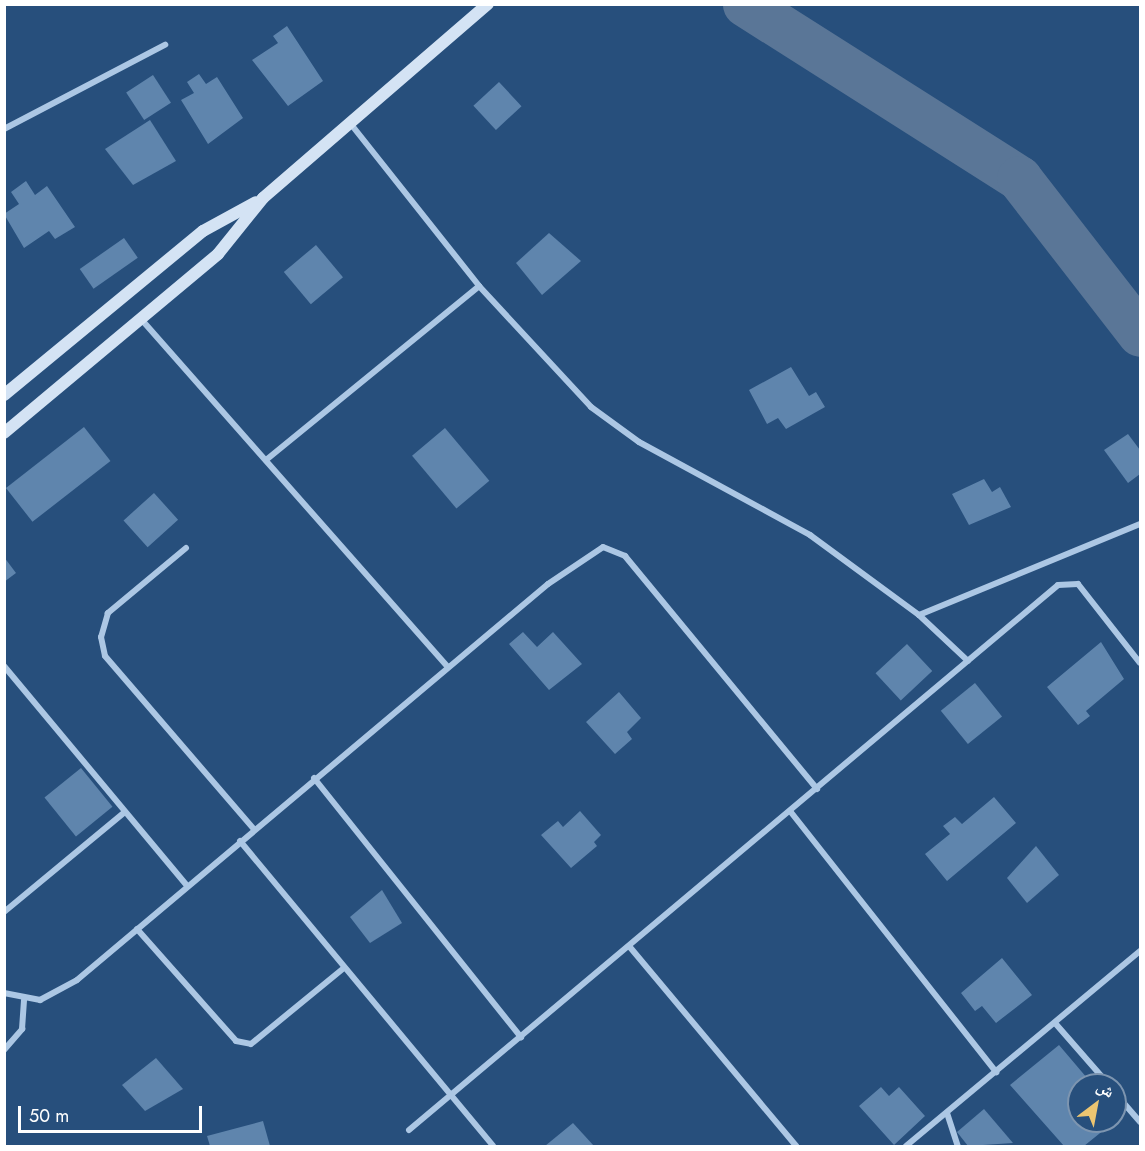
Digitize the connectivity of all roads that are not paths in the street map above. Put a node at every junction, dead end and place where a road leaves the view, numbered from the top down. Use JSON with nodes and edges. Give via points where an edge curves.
{"nodes":[{"id":1,"x":488,"y":4,"type":"edge"},
{"id":2,"x":165,"y":45,"type":"dead end"},
{"id":3,"x":350,"y":123,"type":"junction"},
{"id":4,"x":4,"y":129,"type":"edge"},
{"id":5,"x":263,"y":198,"type":"junction"},
{"id":6,"x":479,"y":286,"type":"junction"},
{"id":7,"x":141,"y":319,"type":"junction"},
{"id":8,"x":4,"y":395,"type":"edge"},
{"id":9,"x":4,"y":433,"type":"edge"},
{"id":10,"x":266,"y":460,"type":"junction"},
{"id":11,"x":1140,"y":524,"type":"edge"},
{"id":12,"x":186,"y":548,"type":"dead end"},
{"id":13,"x":919,"y":615,"type":"junction"},
{"id":14,"x":968,"y":661,"type":"junction"},
{"id":15,"x":1140,"y":663,"type":"edge"},
{"id":16,"x":4,"y":666,"type":"edge"},
{"id":17,"x":448,"y":667,"type":"junction"},
{"id":18,"x":314,"y":778,"type":"junction"},
{"id":19,"x":817,"y":789,"type":"junction"},
{"id":20,"x":790,"y":811,"type":"junction"},
{"id":21,"x":125,"y":812,"type":"junction"},
{"id":22,"x":254,"y":829,"type":"junction"},
{"id":23,"x":240,"y":841,"type":"junction"},
{"id":24,"x":187,"y":886,"type":"junction"},
{"id":25,"x":4,"y":912,"type":"edge"},
{"id":26,"x":137,"y":929,"type":"junction"},
{"id":27,"x":629,"y":946,"type":"junction"},
{"id":28,"x":1140,"y":951,"type":"edge"},
{"id":29,"x":344,"y":968,"type":"junction"},
{"id":30,"x":4,"y":993,"type":"edge"},
{"id":31,"x":24,"y":1000,"type":"junction"},
{"id":32,"x":1055,"y":1023,"type":"junction"},
{"id":33,"x":521,"y":1037,"type":"junction"},
{"id":34,"x":4,"y":1050,"type":"edge"},
{"id":35,"x":996,"y":1072,"type":"junction"},
{"id":36,"x":1098,"y":1073,"type":"edge"},
{"id":37,"x":450,"y":1097,"type":"junction"},
{"id":38,"x":1127,"y":1107,"type":"edge"},
{"id":39,"x":946,"y":1113,"type":"junction"},
{"id":40,"x":1140,"y":1122,"type":"edge"},
{"id":41,"x":410,"y":1130,"type":"dead end"},
{"id":42,"x":493,"y":1146,"type":"edge"},
{"id":43,"x":796,"y":1146,"type":"edge"},
{"id":44,"x":906,"y":1146,"type":"edge"},
{"id":45,"x":958,"y":1146,"type":"edge"}],
"edges":[{"from":1,"to":3,"type":"main road"},
{"from":2,"to":4,"type":"street"},
{"from":3,"to":5,"type":"main road"},
{"from":3,"to":6,"type":"street"},
{"from":5,"to":7,"type":"main road","via":[[218,254]]},
{"from":5,"to":8,"type":"main road","via":[[202,231]]},
{"from":6,"to":10,"type":"street"},
{"from":6,"to":13,"type":"street","via":[[591,407],[639,442],[810,535]]},
{"from":7,"to":9,"type":"main road"},
{"from":7,"to":10,"type":"street"},
{"from":10,"to":17,"type":"street"},
{"from":11,"to":13,"type":"street"},
{"from":12,"to":22,"type":"street","via":[[108,613],[101,637],[105,656]]},
{"from":13,"to":14,"type":"street"},
{"from":14,"to":15,"type":"street","via":[[1068,582],[1085,591]]},
{"from":14,"to":19,"type":"street"},
{"from":16,"to":21,"type":"street"},
{"from":17,"to":18,"type":"street"},
{"from":17,"to":19,"type":"street","via":[[592,550],[614,549]]},
{"from":18,"to":22,"type":"street"},
{"from":18,"to":33,"type":"street"},
{"from":19,"to":20,"type":"street"},
{"from":20,"to":27,"type":"street"},
{"from":20,"to":35,"type":"street"},
{"from":21,"to":24,"type":"street"},
{"from":21,"to":25,"type":"street"},
{"from":22,"to":23,"type":"street"},
{"from":23,"to":24,"type":"street"},
{"from":23,"to":29,"type":"street"},
{"from":24,"to":26,"type":"street"},
{"from":26,"to":29,"type":"street","via":[[236,1041],[250,1044]]},
{"from":26,"to":31,"type":"street","via":[[53,996]]},
{"from":27,"to":33,"type":"street"},
{"from":27,"to":43,"type":"street"},
{"from":28,"to":32,"type":"street"},
{"from":29,"to":37,"type":"street"},
{"from":30,"to":31,"type":"street"},
{"from":31,"to":34,"type":"street","via":[[22,1029]]},
{"from":32,"to":35,"type":"street"},
{"from":32,"to":36,"type":"street"},
{"from":33,"to":37,"type":"street"},
{"from":35,"to":39,"type":"street"},
{"from":37,"to":41,"type":"street"},
{"from":37,"to":42,"type":"street"},
{"from":38,"to":40,"type":"street"},
{"from":39,"to":44,"type":"street"},
{"from":39,"to":45,"type":"street"}]}
